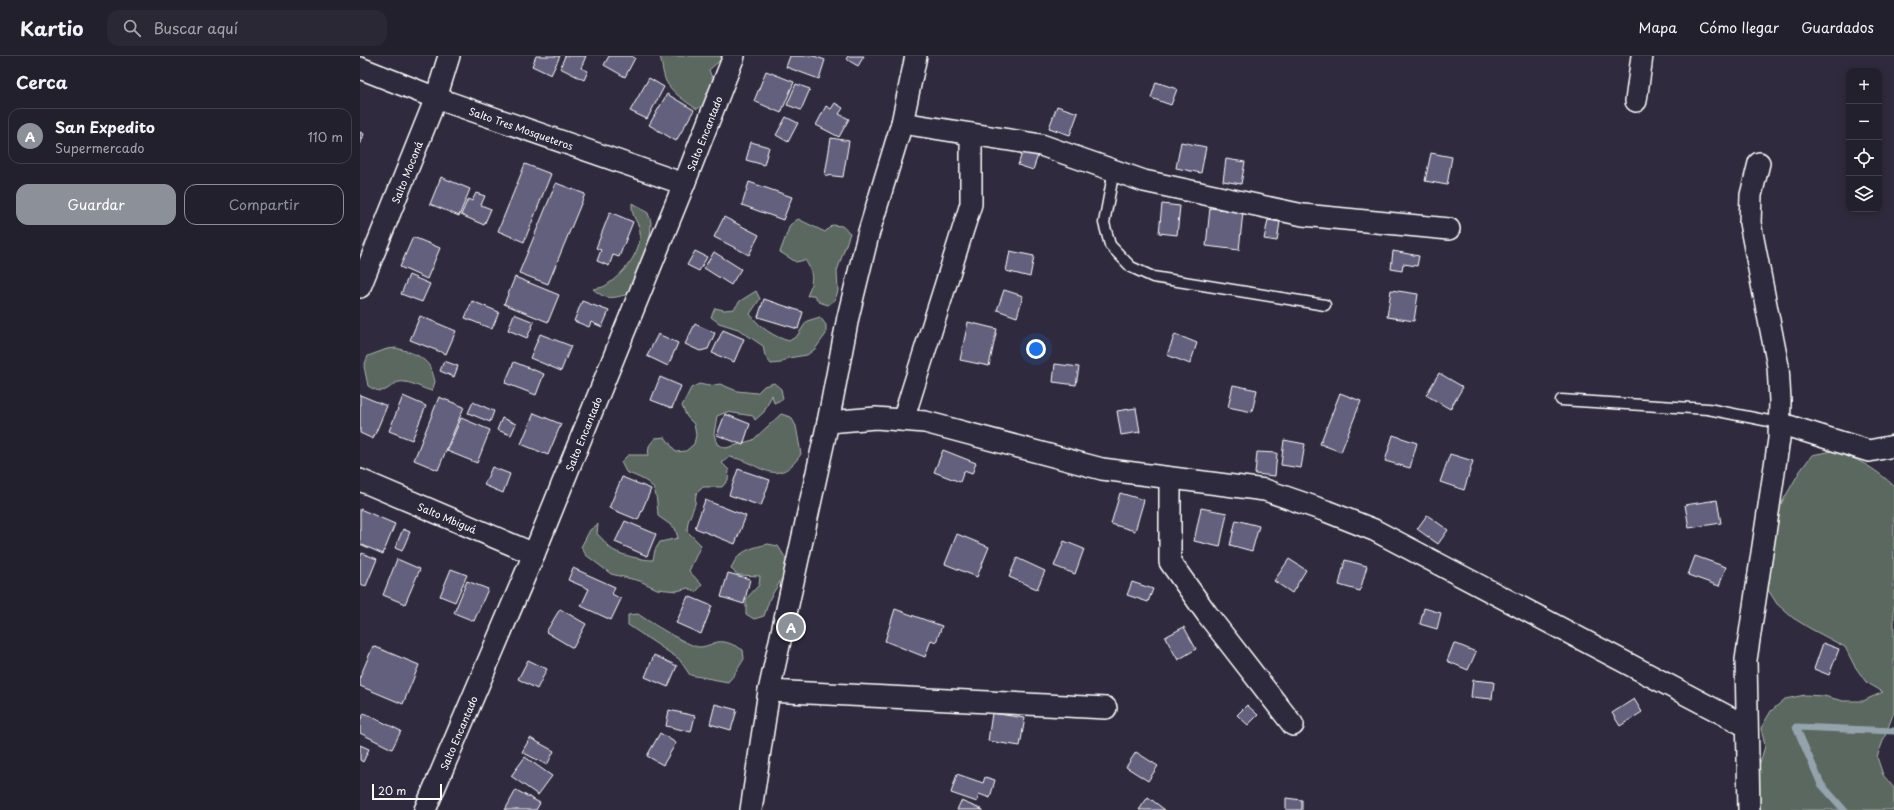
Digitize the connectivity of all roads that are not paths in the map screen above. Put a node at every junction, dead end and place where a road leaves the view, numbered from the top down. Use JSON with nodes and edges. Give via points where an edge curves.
{"nodes":[{"id":1,"x":449,"y":56,"type":"edge"},
{"id":2,"x":734,"y":56,"type":"edge"},
{"id":3,"x":916,"y":56,"type":"edge"},
{"id":4,"x":1642,"y":56,"type":"edge"},
{"id":5,"x":360,"y":68,"type":"edge"},
{"id":6,"x":436,"y":98,"type":"junction"},
{"id":7,"x":1636,"y":102,"type":"dead end"},
{"id":8,"x":902,"y":123,"type":"junction"},
{"id":9,"x":971,"y":134,"type":"junction"},
{"id":10,"x":1759,"y":163,"type":"dead end"},
{"id":11,"x":1114,"y":170,"type":"junction"},
{"id":12,"x":684,"y":184,"type":"junction"},
{"id":13,"x":1449,"y":229,"type":"dead end"},
{"id":14,"x":360,"y":286,"type":"edge"},
{"id":15,"x":1325,"y":306,"type":"dead end"},
{"id":16,"x":1561,"y":400,"type":"dead end"},
{"id":17,"x":903,"y":420,"type":"junction"},
{"id":18,"x":828,"y":422,"type":"junction"},
{"id":19,"x":1780,"y":423,"type":"junction"},
{"id":20,"x":1894,"y":446,"type":"edge"},
{"id":21,"x":1170,"y":478,"type":"junction"},
{"id":22,"x":360,"y":480,"type":"edge"},
{"id":23,"x":534,"y":554,"type":"junction"},
{"id":24,"x":769,"y":691,"type":"junction"},
{"id":25,"x":1106,"y":708,"type":"dead end"},
{"id":26,"x":1293,"y":725,"type":"dead end"},
{"id":27,"x":1746,"y":726,"type":"junction"},
{"id":28,"x":425,"y":810,"type":"edge"},
{"id":29,"x":751,"y":810,"type":"edge"},
{"id":30,"x":1748,"y":810,"type":"edge"}],
"edges":[{"from":1,"to":6,"type":"street","name":"Salto Moconá"},
{"from":2,"to":12,"type":"street","name":"Salto Encantado"},
{"from":3,"to":8,"type":"street"},
{"from":4,"to":7,"type":"street"},
{"from":5,"to":6,"type":"street","name":"Salto Tres Mosqueteros"},
{"from":6,"to":12,"type":"street","name":"Salto Tres Mosqueteros"},
{"from":6,"to":14,"type":"street","name":"Salto Moconá"},
{"from":8,"to":9,"type":"street"},
{"from":8,"to":18,"type":"street","via":[[868,235],[848,317]]},
{"from":9,"to":11,"type":"street","via":[[1041,145]]},
{"from":9,"to":17,"type":"street","via":[[971,204]]},
{"from":10,"to":19,"type":"street","via":[[1752,195],[1750,223],[1778,366]]},
{"from":11,"to":13,"type":"street","via":[[1144,181],[1303,216]]},
{"from":11,"to":15,"type":"lane","via":[[1104,223],[1110,245],[1131,267],[1153,277]]},
{"from":12,"to":23,"type":"street","name":"Salto Encantado"},
{"from":16,"to":19,"type":"lane","via":[[1708,409]]},
{"from":17,"to":18,"type":"street","via":[[876,418]]},
{"from":17,"to":21,"type":"street","via":[[924,422],[1102,469]]},
{"from":18,"to":24,"type":"street"},
{"from":19,"to":20,"type":"street","via":[[1869,451]]},
{"from":19,"to":27,"type":"street","via":[[1746,660]]},
{"from":21,"to":26,"type":"street","via":[[1170,562]]},
{"from":21,"to":27,"type":"street","via":[[1265,490],[1374,530]]},
{"from":22,"to":23,"type":"street","name":"Salto Mbiguá"},
{"from":23,"to":28,"type":"street","name":"Salto Encantado"},
{"from":24,"to":25,"type":"street"},
{"from":24,"to":29,"type":"street"},
{"from":27,"to":30,"type":"street"}]}
